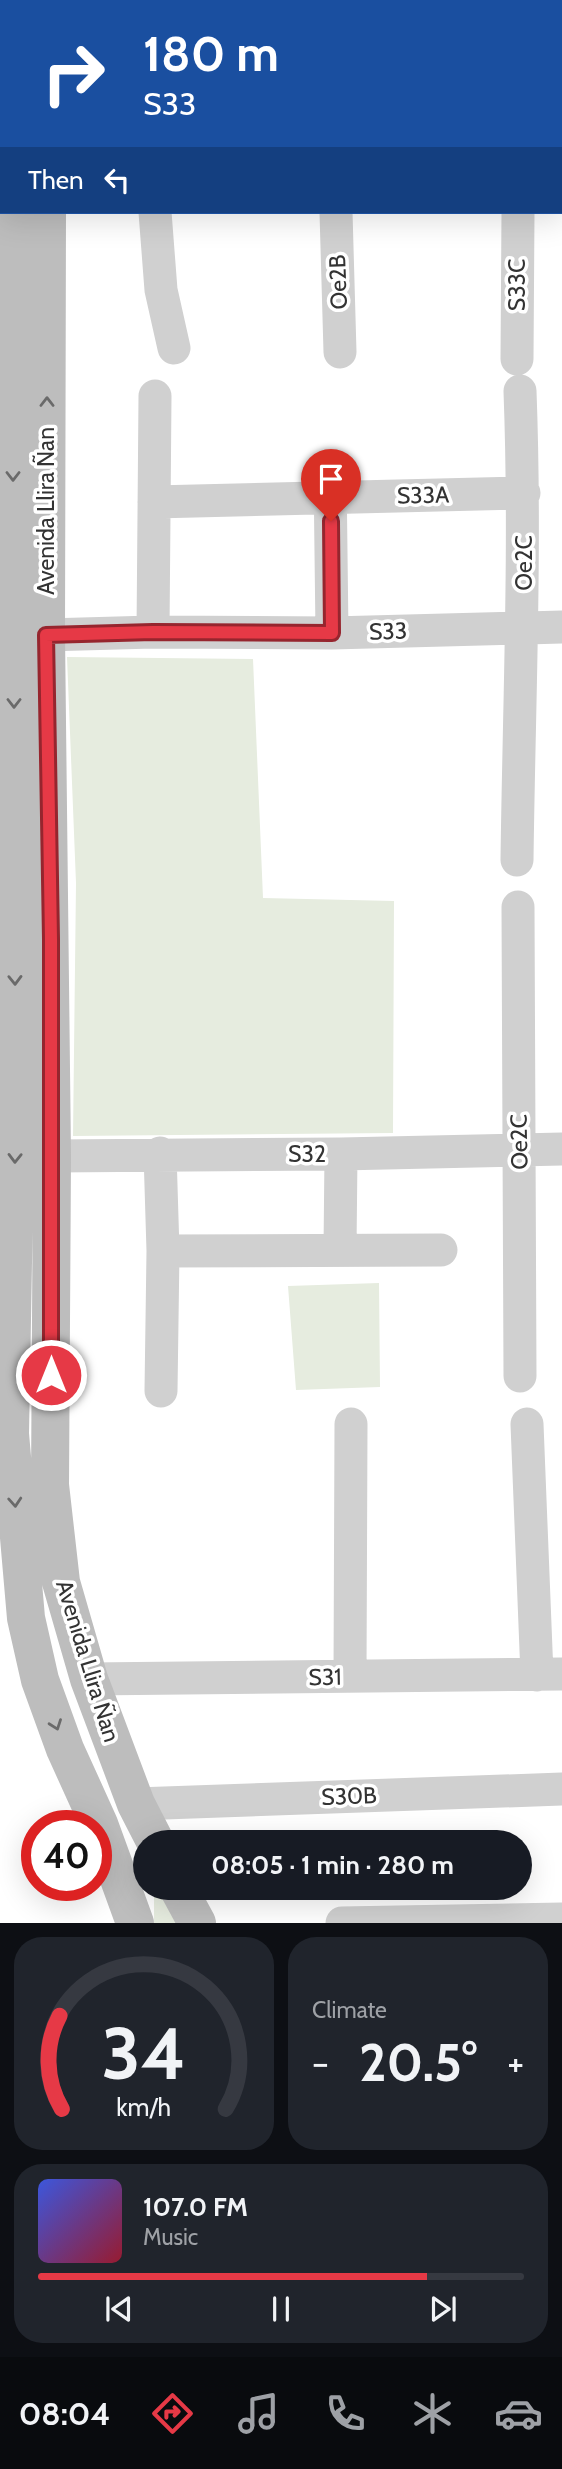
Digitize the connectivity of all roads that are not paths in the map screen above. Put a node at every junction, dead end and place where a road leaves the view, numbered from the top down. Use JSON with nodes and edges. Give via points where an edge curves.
{"nodes":[{"id":1,"x":11,"y":214,"type":"edge"},
{"id":2,"x":47,"y":214,"type":"edge"},
{"id":3,"x":155,"y":214,"type":"edge"},
{"id":4,"x":336,"y":214,"type":"edge"},
{"id":5,"x":518,"y":214,"type":"edge"},
{"id":6,"x":174,"y":348,"type":"dead end"},
{"id":7,"x":340,"y":352,"type":"dead end"},
{"id":8,"x":517,"y":359,"type":"dead end"},
{"id":9,"x":520,"y":391,"type":"dead end"},
{"id":10,"x":155,"y":396,"type":"dead end"},
{"id":11,"x":330,"y":485,"type":"junction"},
{"id":12,"x":524,"y":493,"type":"junction"},
{"id":13,"x":154,"y":502,"type":"junction"},
{"id":14,"x":24,"y":550,"type":"edge"},
{"id":15,"x":562,"y":626,"type":"edge"},
{"id":16,"x":523,"y":627,"type":"junction"},
{"id":17,"x":153,"y":632,"type":"junction"},
{"id":18,"x":332,"y":633,"type":"junction"},
{"id":19,"x":46,"y":635,"type":"junction"},
{"id":20,"x":7,"y":811,"type":"edge"},
{"id":21,"x":517,"y":860,"type":"dead end"},
{"id":22,"x":518,"y":907,"type":"dead end"},
{"id":23,"x":7,"y":930,"type":"edge"},
{"id":24,"x":8,"y":1102,"type":"edge"},
{"id":25,"x":562,"y":1149,"type":"edge"},
{"id":26,"x":519,"y":1150,"type":"junction"},
{"id":27,"x":160,"y":1153,"type":"junction"},
{"id":28,"x":341,"y":1154,"type":"junction"},
{"id":29,"x":52,"y":1156,"type":"junction"},
{"id":30,"x":340,"y":1249,"type":"junction"},
{"id":31,"x":442,"y":1250,"type":"dead end"},
{"id":32,"x":163,"y":1251,"type":"junction"},
{"id":33,"x":520,"y":1376,"type":"dead end"},
{"id":34,"x":161,"y":1391,"type":"dead end"},
{"id":35,"x":351,"y":1424,"type":"dead end"},
{"id":36,"x":527,"y":1424,"type":"dead end"},
{"id":37,"x":5,"y":1427,"type":"edge"},
{"id":38,"x":50,"y":1485,"type":"junction"},
{"id":39,"x":550,"y":1675,"type":"edge"},
{"id":40,"x":350,"y":1676,"type":"junction"},
{"id":41,"x":89,"y":1679,"type":"junction"},
{"id":42,"x":562,"y":1789,"type":"edge"},
{"id":43,"x":136,"y":1804,"type":"junction"},
{"id":44,"x":149,"y":1830,"type":"edge"},
{"id":45,"x":185,"y":1900,"type":"edge"},
{"id":46,"x":562,"y":1919,"type":"edge"},
{"id":47,"x":135,"y":1923,"type":"edge"},
{"id":48,"x":197,"y":1923,"type":"edge"},
{"id":49,"x":342,"y":1923,"type":"edge"}],
"edges":[{"from":1,"to":14,"type":"street","name":"Avenida Llira Ñan","one_way":true},
{"from":14,"to":2,"type":"street","name":"Avenida Llira Ñan","one_way":true},
{"from":3,"to":6,"type":"street","via":[[161,290]]},
{"from":4,"to":7,"type":"street","name":"Oe2B"},
{"from":5,"to":8,"type":"street","name":"S33C"},
{"from":9,"to":12,"type":"street","name":"Oe2C"},
{"from":10,"to":13,"type":"street"},
{"from":11,"to":12,"type":"street","name":"S33A"},
{"from":11,"to":13,"type":"street","name":"S33A"},
{"from":11,"to":18,"type":"street"},
{"from":12,"to":16,"type":"street","name":"Oe2C"},
{"from":13,"to":17,"type":"street"},
{"from":14,"to":19,"type":"street","name":"Avenida Llira Ñan"},
{"from":14,"to":20,"type":"street","name":"Avenida Llira Ñan","one_way":true},
{"from":15,"to":16,"type":"street","name":"S33"},
{"from":16,"to":18,"type":"street","name":"S33"},
{"from":16,"to":21,"type":"street","name":"Oe2C"},
{"from":17,"to":18,"type":"street","name":"S33"},
{"from":17,"to":19,"type":"street","name":"S33"},
{"from":19,"to":29,"type":"street","name":"Avenida Llira Ñan"},
{"from":20,"to":23,"type":"street","name":"Avenida Llira Ñan"},
{"from":22,"to":26,"type":"street","name":"Oe2C"},
{"from":23,"to":24,"type":"street","name":"Avenida Llira Ñan","one_way":true},
{"from":24,"to":37,"type":"street","name":"Avenida Llira Ñan","one_way":true},
{"from":25,"to":26,"type":"street","name":"S32"},
{"from":26,"to":28,"type":"street","name":"S32"},
{"from":26,"to":33,"type":"street","name":"Oe2C"},
{"from":27,"to":28,"type":"street","name":"S32"},
{"from":27,"to":29,"type":"street","name":"S32"},
{"from":27,"to":32,"type":"street"},
{"from":28,"to":30,"type":"street"},
{"from":29,"to":38,"type":"street","name":"Avenida Llira Ñan"},
{"from":30,"to":31,"type":"street"},
{"from":30,"to":32,"type":"street"},
{"from":32,"to":34,"type":"street"},
{"from":35,"to":40,"type":"street"},
{"from":36,"to":39,"type":"street"},
{"from":37,"to":38,"type":"street"},
{"from":37,"to":47,"type":"street","name":"Avenida Llira Ñan","one_way":true,"via":[[26,1618],[40,1680]]},
{"from":38,"to":41,"type":"street","name":"Avenida Llira Ñan","via":[[61,1582]]},
{"from":39,"to":40,"type":"street","name":"S31"},
{"from":40,"to":41,"type":"street","name":"S31"},
{"from":41,"to":43,"type":"street","name":"Avenida Llira Ñan"},
{"from":42,"to":43,"type":"street","name":"S30B"},
{"from":43,"to":44,"type":"street","name":"Avenida Llira Ñan"},
{"from":45,"to":48,"type":"street"},
{"from":46,"to":49,"type":"street"}]}
